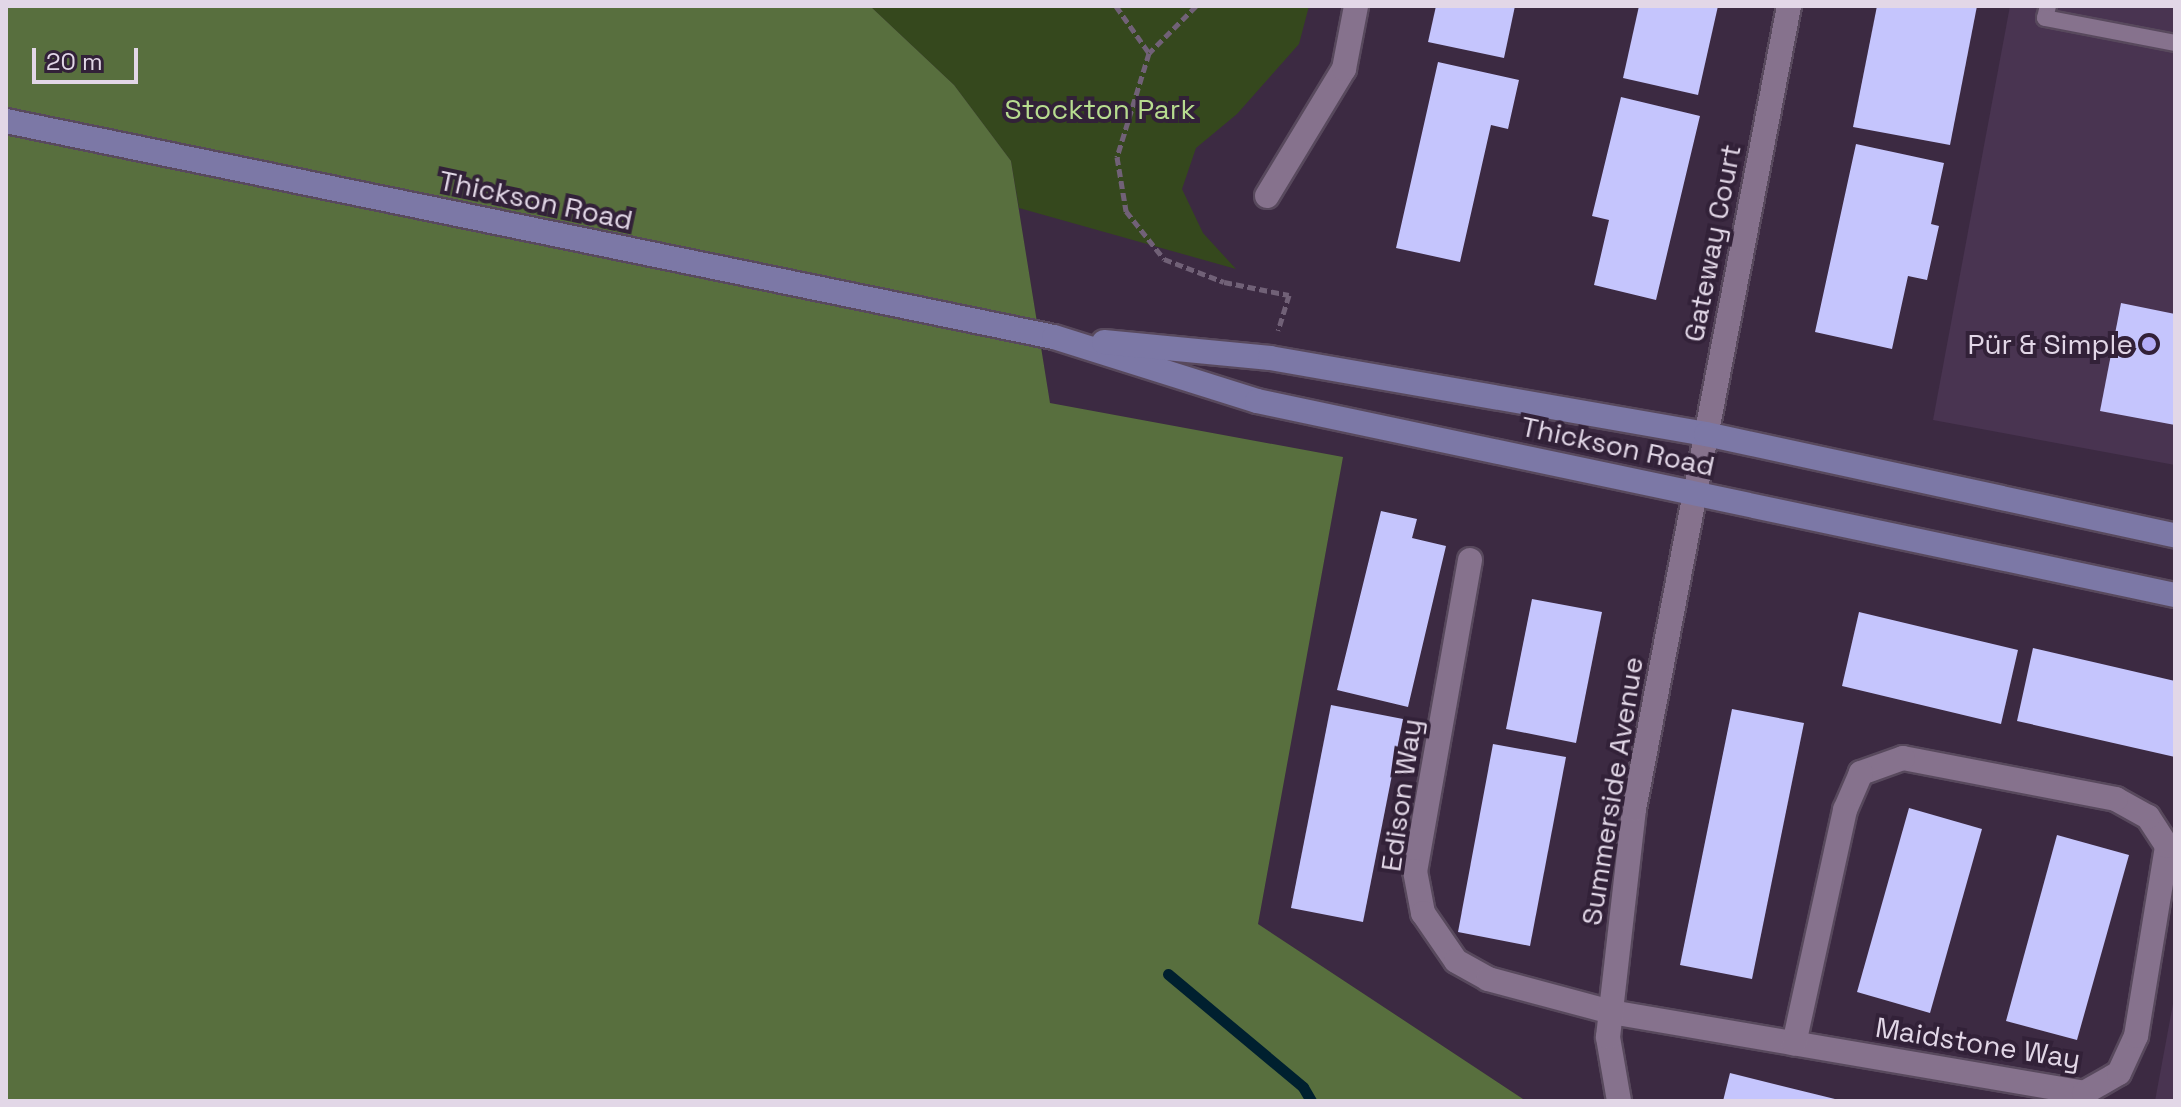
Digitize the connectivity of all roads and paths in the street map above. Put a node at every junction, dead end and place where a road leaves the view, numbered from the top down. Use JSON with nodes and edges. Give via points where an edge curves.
{"nodes":[{"id":1,"x":1116,"y":6,"type":"edge"},
{"id":2,"x":1196,"y":6,"type":"edge"},
{"id":3,"x":1356,"y":6,"type":"edge"},
{"id":4,"x":1789,"y":6,"type":"edge"},
{"id":5,"x":2048,"y":6,"type":"edge"},
{"id":6,"x":2175,"y":43,"type":"edge"},
{"id":7,"x":1149,"y":53,"type":"junction"},
{"id":8,"x":6,"y":121,"type":"edge"},
{"id":9,"x":1267,"y":196,"type":"dead end"},
{"id":10,"x":1054,"y":337,"type":"junction"},
{"id":11,"x":1270,"y":358,"type":"junction"},
{"id":12,"x":1706,"y":434,"type":"junction"},
{"id":13,"x":1694,"y":492,"type":"junction"},
{"id":14,"x":2175,"y":535,"type":"edge"},
{"id":15,"x":1470,"y":560,"type":"dead end"},
{"id":16,"x":2175,"y":595,"type":"edge"},
{"id":17,"x":1611,"y":1012,"type":"junction"},
{"id":18,"x":1794,"y":1044,"type":"junction"},
{"id":19,"x":1619,"y":1101,"type":"edge"}],
"edges":[{"from":1,"to":7,"type":"path"},
{"from":2,"to":7,"type":"path"},
{"from":3,"to":9,"type":"street","via":[[1344,69]]},
{"from":4,"to":12,"type":"street","name":"Gateway Court"},
{"from":5,"to":6,"type":"lane","via":[[2045,18]]},
{"from":7,"to":11,"type":"path","via":[[1117,157],[1126,211],[1164,259],[1224,282],[1289,295]]},
{"from":8,"to":10,"type":"main road","name":"Thickson Road"},
{"from":10,"to":11,"type":"main road","name":"Thickson Road"},
{"from":10,"to":13,"type":"main road","name":"Thickson Road","via":[[1257,401]]},
{"from":11,"to":12,"type":"main road","name":"Thickson Road"},
{"from":12,"to":13,"type":"street","name":"Gateway Court"},
{"from":12,"to":14,"type":"main road","name":"Thickson Road"},
{"from":13,"to":16,"type":"main road","name":"Thickson Road"},
{"from":13,"to":17,"type":"street","name":"Summerside Avenue","via":[[1634,809]]},
{"from":15,"to":17,"type":"street","name":"Edison Way","via":[[1415,871],[1423,913],[1456,961],[1488,979]]},
{"from":17,"to":18,"type":"street","name":"Maidstone Way"},
{"from":17,"to":19,"type":"street","name":"Summerside Avenue","via":[[1608,1037]]},
{"from":18,"to":18,"type":"street","name":"Maidstone Way","via":[[2084,1093],[2119,1073],[2136,1036],[2167,846],[2148,817],[2116,799],[1903,758],[1861,773],[1845,810]]}]}
